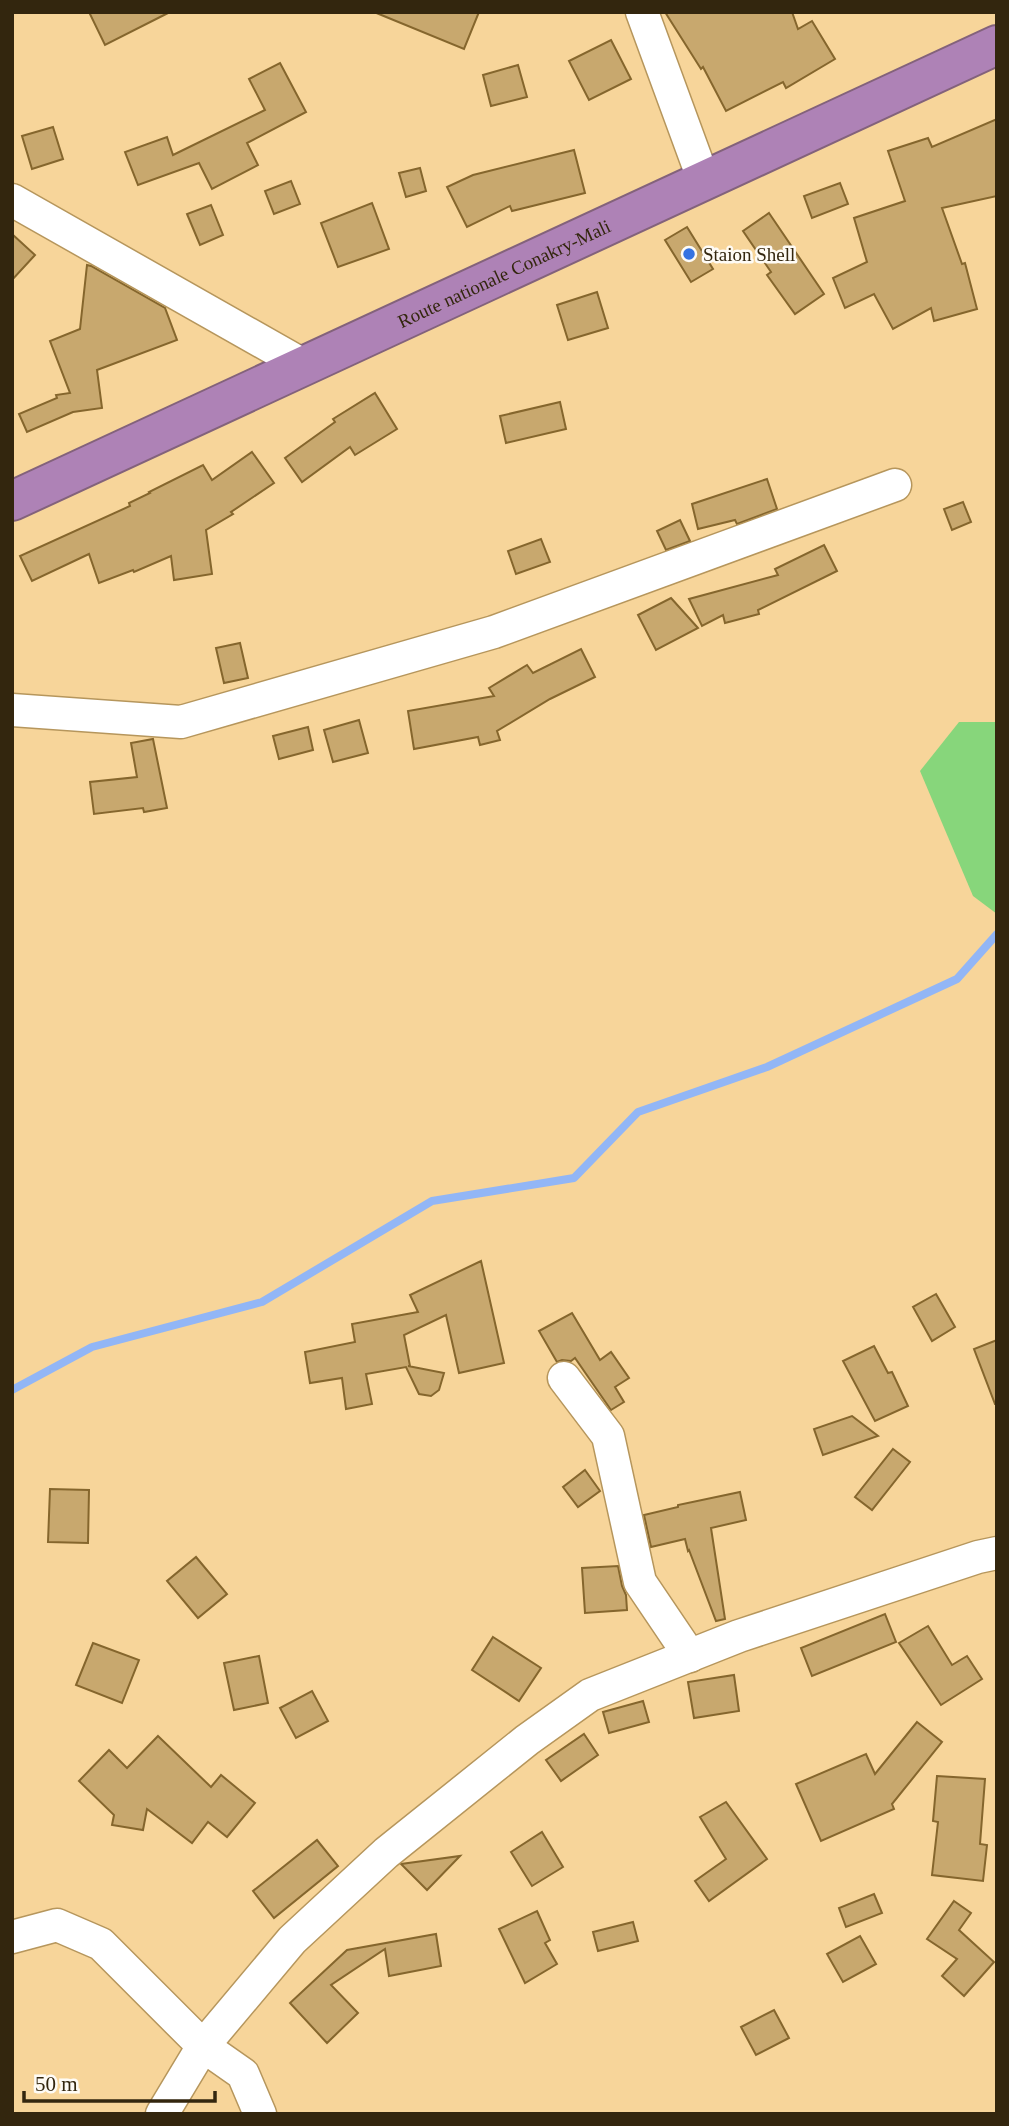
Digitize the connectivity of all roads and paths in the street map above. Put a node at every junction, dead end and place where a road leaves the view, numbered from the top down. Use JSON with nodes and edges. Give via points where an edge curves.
{"nodes":[{"id":1,"x":642,"y":12,"type":"edge"},
{"id":2,"x":997,"y":44,"type":"edge"},
{"id":3,"x":704,"y":181,"type":"junction"},
{"id":4,"x":12,"y":200,"type":"edge"},
{"id":5,"x":303,"y":365,"type":"junction"},
{"id":6,"x":895,"y":485,"type":"dead end"},
{"id":7,"x":12,"y":501,"type":"edge"},
{"id":8,"x":12,"y":709,"type":"edge"},
{"id":9,"x":564,"y":1378,"type":"dead end"},
{"id":10,"x":997,"y":1553,"type":"edge"},
{"id":11,"x":690,"y":1656,"type":"junction"},
{"id":12,"x":12,"y":1937,"type":"edge"},
{"id":13,"x":203,"y":2046,"type":"junction"},
{"id":14,"x":163,"y":2114,"type":"edge"},
{"id":15,"x":260,"y":2114,"type":"edge"}],
"edges":[{"from":1,"to":3,"type":"street"},
{"from":2,"to":3,"type":"highway","name":"Route nationale Conakry-Mali"},
{"from":3,"to":5,"type":"highway","name":"Route nationale Conakry-Mali"},
{"from":4,"to":5,"type":"street"},
{"from":5,"to":7,"type":"highway","name":"Route nationale Conakry-Mali"},
{"from":6,"to":8,"type":"street","via":[[494,632],[181,722]]},
{"from":9,"to":11,"type":"street","via":[[608,1436],[640,1582]]},
{"from":10,"to":11,"type":"street"},
{"from":11,"to":13,"type":"street","via":[[590,1695],[527,1740],[408,1836],[292,1940]]},
{"from":12,"to":13,"type":"street","via":[[57,1925],[101,1944]]},
{"from":13,"to":14,"type":"street"},
{"from":13,"to":15,"type":"street","via":[[243,2074]]}]}
